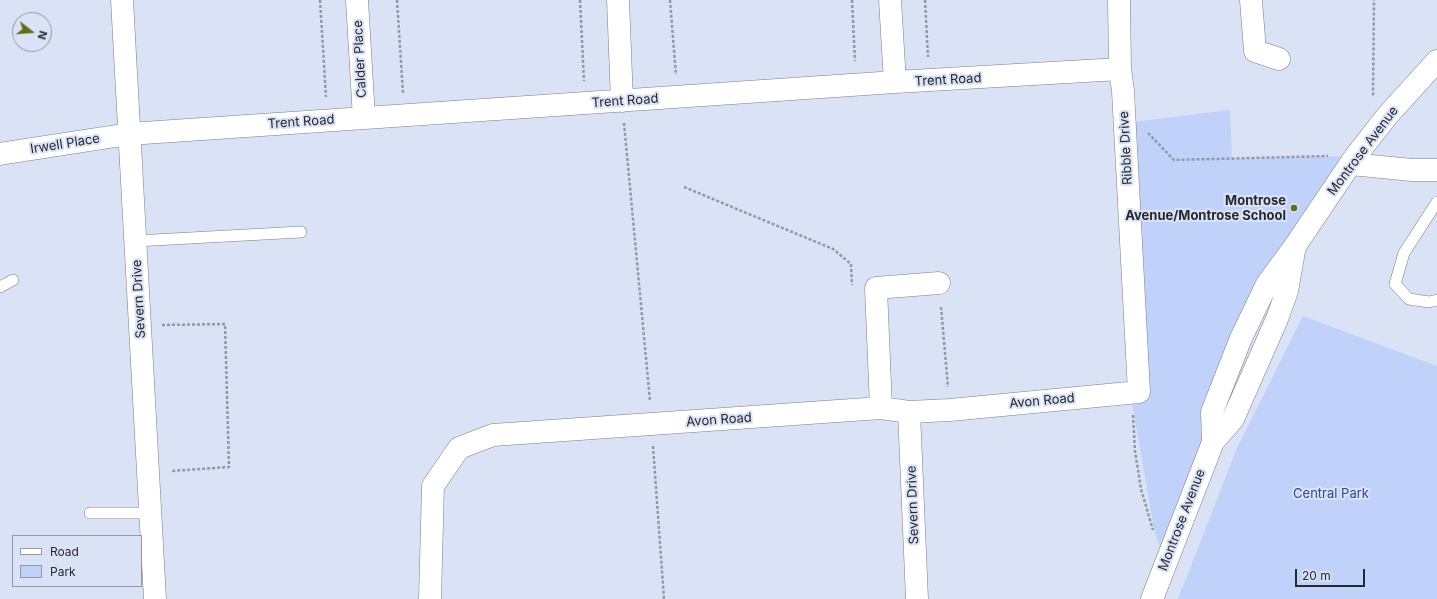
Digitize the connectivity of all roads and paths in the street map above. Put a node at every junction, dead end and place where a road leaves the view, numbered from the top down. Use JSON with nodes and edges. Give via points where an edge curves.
{"nodes":[{"id":1,"x":122,"y":0,"type":"edge"},
{"id":2,"x":320,"y":0,"type":"edge"},
{"id":3,"x":357,"y":0,"type":"edge"},
{"id":4,"x":397,"y":0,"type":"edge"},
{"id":5,"x":580,"y":0,"type":"edge"},
{"id":6,"x":618,"y":0,"type":"edge"},
{"id":7,"x":670,"y":0,"type":"edge"},
{"id":8,"x":852,"y":0,"type":"edge"},
{"id":9,"x":890,"y":0,"type":"edge"},
{"id":10,"x":925,"y":0,"type":"edge"},
{"id":11,"x":1119,"y":0,"type":"edge"},
{"id":12,"x":1251,"y":0,"type":"edge"},
{"id":13,"x":1374,"y":0,"type":"edge"},
{"id":14,"x":1279,"y":58,"type":"dead end"},
{"id":15,"x":1437,"y":61,"type":"edge"},
{"id":16,"x":1120,"y":69,"type":"junction"},
{"id":17,"x":930,"y":81,"type":"junction"},
{"id":18,"x":895,"y":82,"type":"junction"},
{"id":19,"x":856,"y":85,"type":"junction"},
{"id":20,"x":678,"y":97,"type":"junction"},
{"id":21,"x":622,"y":101,"type":"junction"},
{"id":22,"x":585,"y":104,"type":"junction"},
{"id":23,"x":1123,"y":106,"type":"junction"},
{"id":24,"x":404,"y":116,"type":"junction"},
{"id":25,"x":1387,"y":116,"type":"junction"},
{"id":26,"x":364,"y":118,"type":"junction"},
{"id":27,"x":328,"y":121,"type":"junction"},
{"id":28,"x":129,"y":134,"type":"junction"},
{"id":29,"x":0,"y":154,"type":"edge"},
{"id":30,"x":1353,"y":160,"type":"junction"},
{"id":31,"x":1437,"y":170,"type":"edge"},
{"id":32,"x":684,"y":187,"type":"dead end"},
{"id":33,"x":1437,"y":202,"type":"edge"},
{"id":34,"x":301,"y":232,"type":"dead end"},
{"id":35,"x":135,"y":241,"type":"junction"},
{"id":36,"x":13,"y":280,"type":"dead end"},
{"id":37,"x":938,"y":283,"type":"joint"},
{"id":38,"x":0,"y":288,"type":"edge"},
{"id":39,"x":852,"y":292,"type":"dead end"},
{"id":40,"x":1437,"y":300,"type":"edge"},
{"id":41,"x":140,"y":326,"type":"junction"},
{"id":42,"x":1135,"y":392,"type":"junction"},
{"id":43,"x":881,"y":408,"type":"junction"},
{"id":44,"x":950,"y":410,"type":"junction"},
{"id":45,"x":909,"y":412,"type":"junction"},
{"id":46,"x":652,"y":425,"type":"junction"},
{"id":47,"x":148,"y":473,"type":"junction"},
{"id":48,"x":90,"y":513,"type":"dead end"},
{"id":49,"x":150,"y":513,"type":"junction"},
{"id":50,"x":1154,"y":531,"type":"dead end"},
{"id":51,"x":155,"y":599,"type":"edge"},
{"id":52,"x":430,"y":599,"type":"edge"},
{"id":53,"x":664,"y":599,"type":"edge"},
{"id":54,"x":917,"y":599,"type":"edge"},
{"id":55,"x":1152,"y":599,"type":"edge"}],
"edges":[{"from":1,"to":28,"type":"street","name":"Severn Drive"},
{"from":2,"to":27,"type":"path"},
{"from":3,"to":26,"type":"street","name":"Calder Place"},
{"from":4,"to":24,"type":"path"},
{"from":5,"to":22,"type":"path"},
{"from":6,"to":21,"type":"street"},
{"from":7,"to":20,"type":"path"},
{"from":8,"to":19,"type":"path"},
{"from":9,"to":18,"type":"street"},
{"from":10,"to":17,"type":"path"},
{"from":11,"to":16,"type":"street","name":"Ribble Drive"},
{"from":12,"to":14,"type":"street","via":[[1255,51]]},
{"from":13,"to":25,"type":"path","via":[[1373,94]]},
{"from":15,"to":25,"type":"street","name":"Montrose Avenue"},
{"from":16,"to":17,"type":"street","name":"Trent Road"},
{"from":16,"to":23,"type":"street","name":"Ribble Drive"},
{"from":17,"to":18,"type":"street","name":"Trent Road"},
{"from":18,"to":19,"type":"street","name":"Trent Road"},
{"from":19,"to":20,"type":"street","name":"Trent Road"},
{"from":20,"to":21,"type":"street","name":"Trent Road"},
{"from":21,"to":22,"type":"street","name":"Trent Road"},
{"from":21,"to":46,"type":"path"},
{"from":22,"to":24,"type":"street","name":"Trent Road"},
{"from":23,"to":30,"type":"path","via":[[1174,160],[1343,156]]},
{"from":23,"to":42,"type":"street","name":"Ribble Drive"},
{"from":24,"to":26,"type":"street","name":"Trent Road"},
{"from":25,"to":30,"type":"street","name":"Montrose Avenue"},
{"from":26,"to":27,"type":"street","name":"Trent Road"},
{"from":27,"to":28,"type":"street","name":"Trent Road"},
{"from":28,"to":29,"type":"street","name":"Irwell Place"},
{"from":28,"to":35,"type":"street","name":"Severn Drive"},
{"from":30,"to":31,"type":"street","via":[[1412,170]]},
{"from":30,"to":55,"type":"street","name":"Montrose Avenue","via":[[1295,246],[1287,291],[1277,319],[1233,419],[1213,442]]},
{"from":32,"to":39,"type":"path","via":[[832,249],[851,264]]},
{"from":33,"to":40,"type":"lane","via":[[1404,253],[1395,284],[1409,299],[1429,302]]},
{"from":34,"to":35,"type":"lane"},
{"from":35,"to":41,"type":"street","name":"Severn Drive"},
{"from":36,"to":38,"type":"lane"},
{"from":37,"to":43,"type":"street","via":[[876,288]]},
{"from":37,"to":44,"type":"path"},
{"from":41,"to":47,"type":"street","name":"Severn Drive"},
{"from":41,"to":47,"type":"path","via":[[225,324],[230,467]]},
{"from":42,"to":44,"type":"street","name":"Avon Road"},
{"from":42,"to":50,"type":"path","via":[[1135,451],[1141,490]]},
{"from":43,"to":45,"type":"street","name":"Avon Road"},
{"from":43,"to":46,"type":"street","name":"Avon Road"},
{"from":44,"to":45,"type":"street","name":"Avon Road"},
{"from":45,"to":54,"type":"street","name":"Severn Drive"},
{"from":46,"to":52,"type":"street","name":"Avon Road","via":[[493,435],[459,448],[433,486]]},
{"from":46,"to":53,"type":"path"},
{"from":47,"to":49,"type":"street","name":"Severn Drive"},
{"from":48,"to":49,"type":"lane"},
{"from":49,"to":51,"type":"street","name":"Severn Drive"}]}
